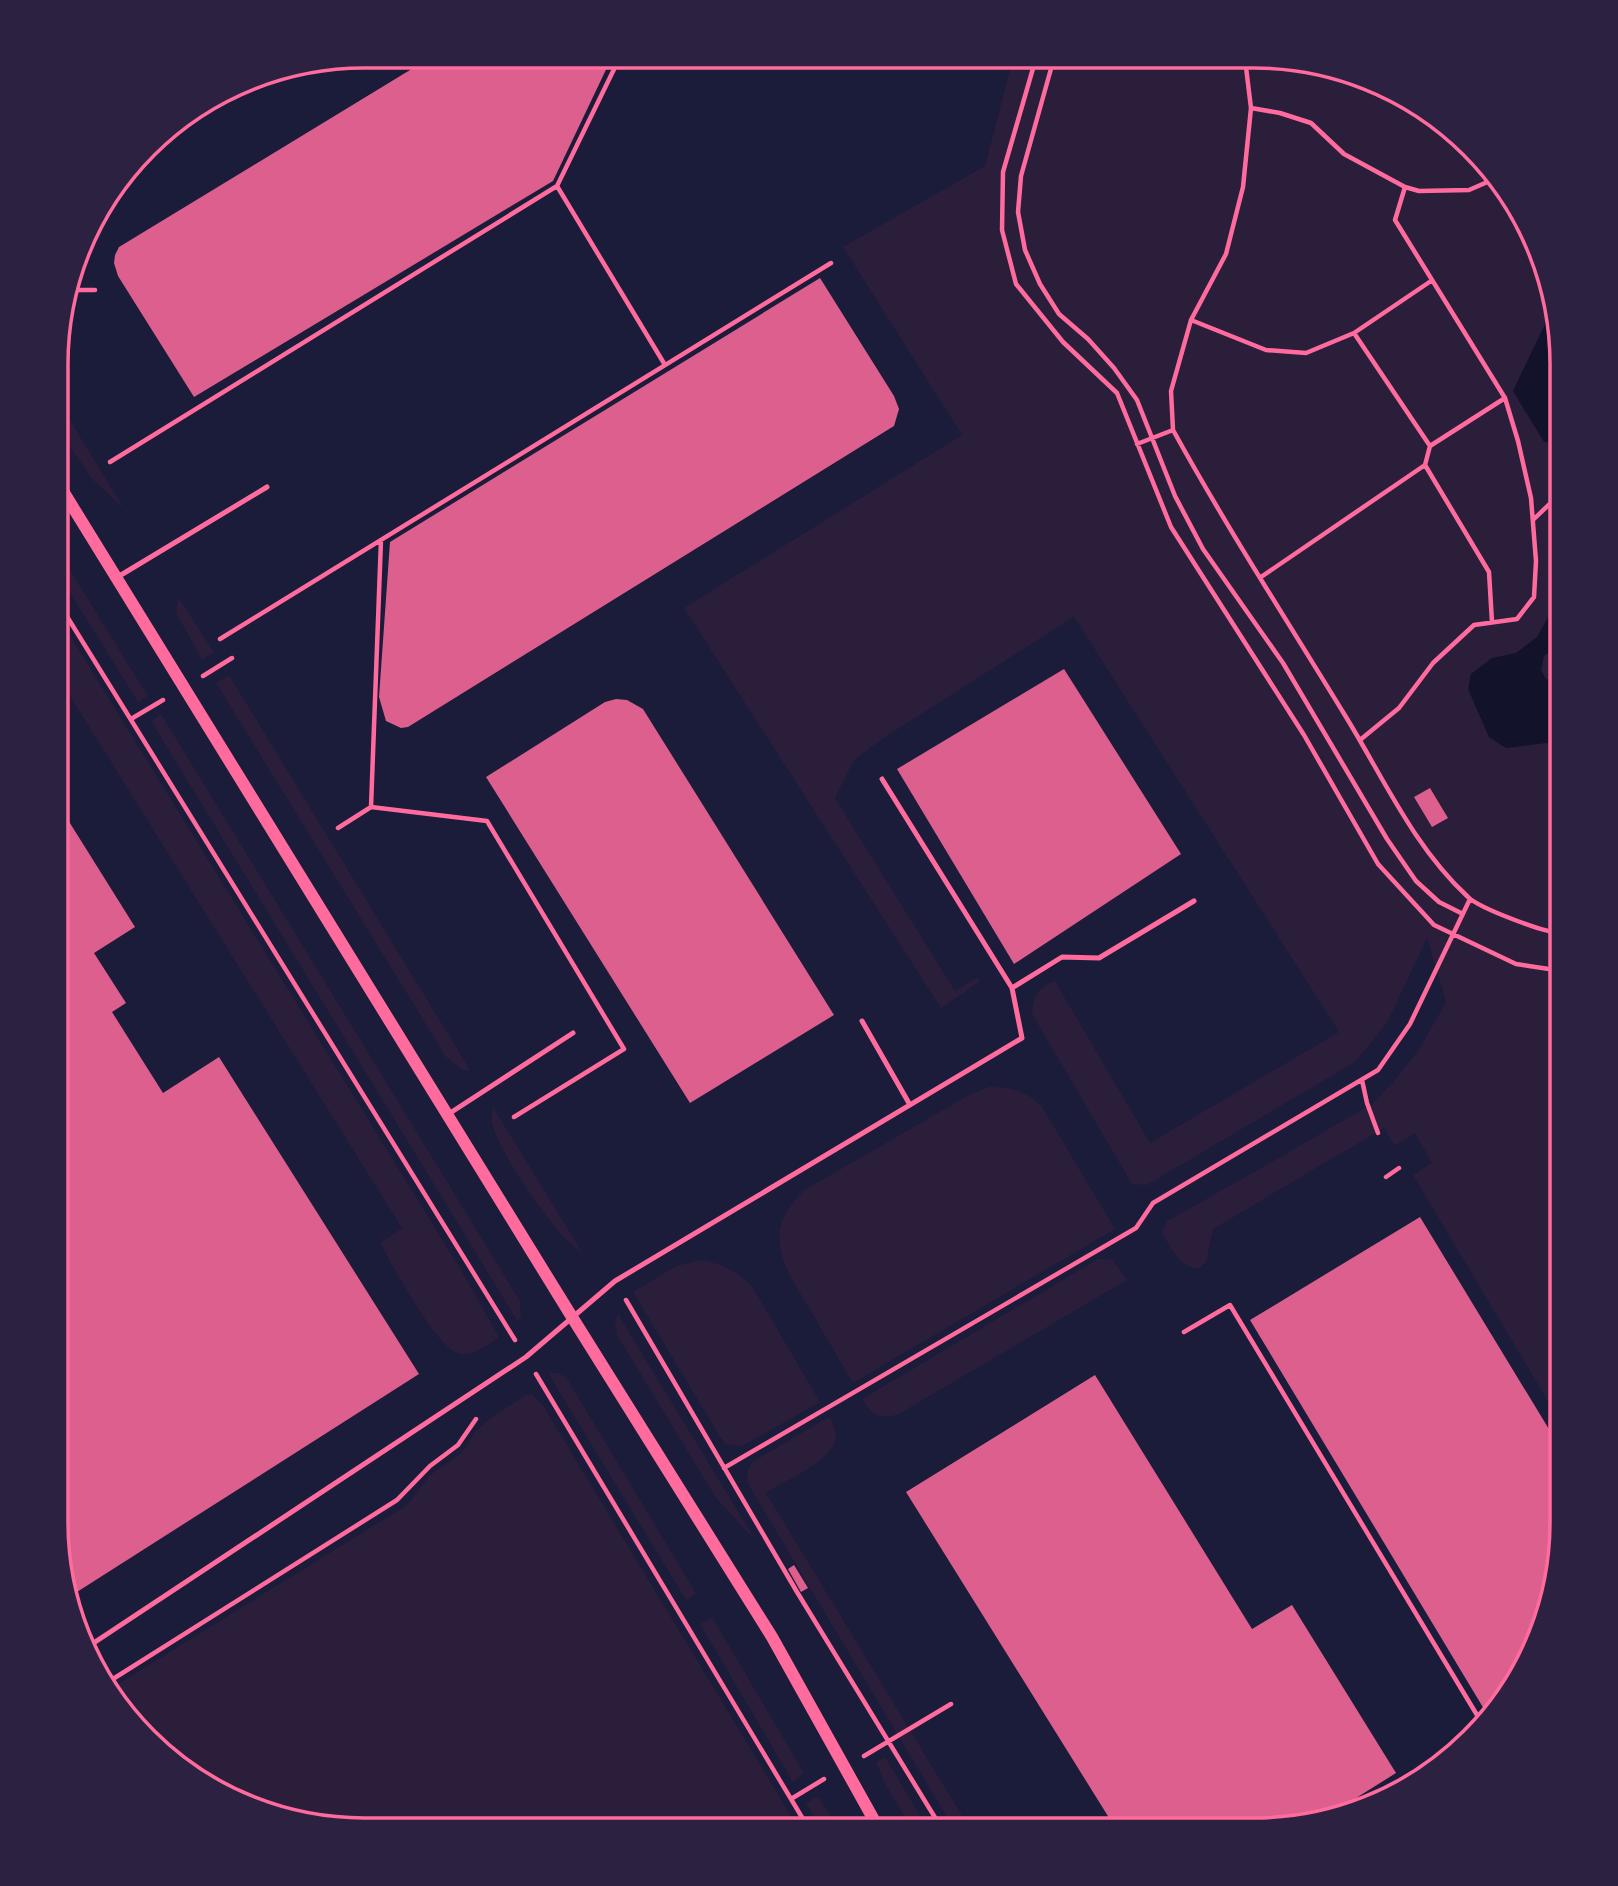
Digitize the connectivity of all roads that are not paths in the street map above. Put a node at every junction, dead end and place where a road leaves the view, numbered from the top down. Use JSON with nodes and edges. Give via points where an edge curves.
{"nodes":[{"id":1,"x":267,"y":486,"type":"dead end"},
{"id":2,"x":68,"y":499,"type":"edge"},
{"id":3,"x":116,"y":578,"type":"junction"},
{"id":4,"x":883,"y":779,"type":"dead end"},
{"id":5,"x":1194,"y":901,"type":"dead end"},
{"id":6,"x":1012,"y":988,"type":"junction"},
{"id":7,"x":862,"y":1021,"type":"dead end"},
{"id":8,"x":573,"y":1033,"type":"dead end"},
{"id":9,"x":910,"y":1105,"type":"junction"},
{"id":10,"x":447,"y":1115,"type":"junction"},
{"id":11,"x":572,"y":1317,"type":"junction"},
{"id":12,"x":94,"y":1642,"type":"edge"},
{"id":13,"x":873,"y":1818,"type":"edge"}],
"edges":[{"from":1,"to":3,"type":"lane"},
{"from":2,"to":3,"type":"street"},
{"from":3,"to":10,"type":"street"},
{"from":4,"to":6,"type":"lane"},
{"from":5,"to":6,"type":"lane","via":[[1099,958],[1062,957]]},
{"from":6,"to":9,"type":"lane","via":[[1022,1038]]},
{"from":7,"to":9,"type":"lane"},
{"from":8,"to":10,"type":"lane"},
{"from":9,"to":11,"type":"lane","via":[[615,1281]]},
{"from":10,"to":11,"type":"street"},
{"from":11,"to":12,"type":"lane","via":[[526,1357]]},
{"from":11,"to":13,"type":"street","via":[[772,1637]]}]}
